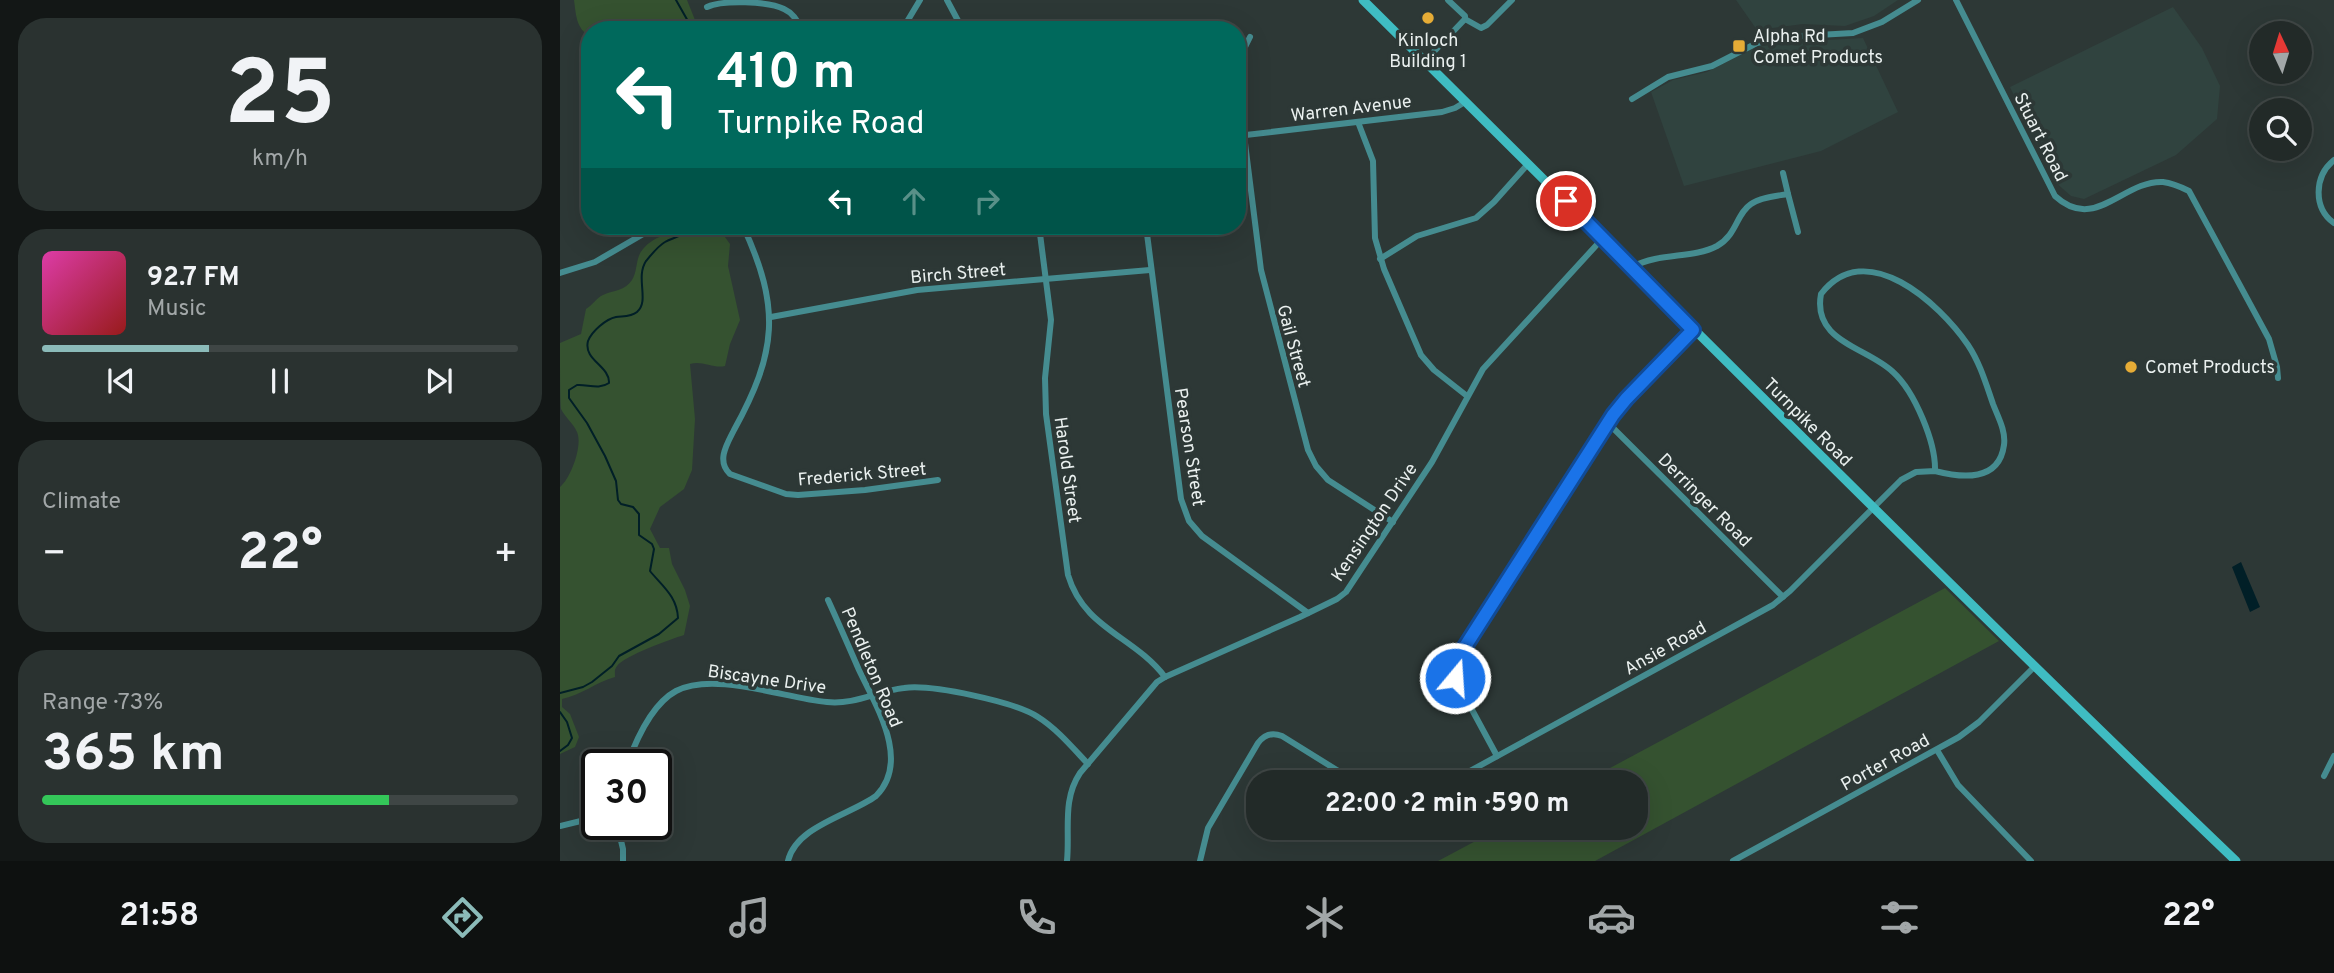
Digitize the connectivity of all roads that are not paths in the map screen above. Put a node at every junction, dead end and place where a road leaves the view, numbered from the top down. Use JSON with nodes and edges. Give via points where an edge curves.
{"nodes":[{"id":1,"x":920,"y":0,"type":"edge"},
{"id":2,"x":947,"y":0,"type":"edge"},
{"id":3,"x":1363,"y":0,"type":"edge"},
{"id":4,"x":1448,"y":0,"type":"edge"},
{"id":5,"x":1511,"y":0,"type":"edge"},
{"id":6,"x":1918,"y":0,"type":"edge"},
{"id":7,"x":1956,"y":0,"type":"edge"},
{"id":8,"x":707,"y":7,"type":"dead end"},
{"id":9,"x":1465,"y":19,"type":"junction"},
{"id":10,"x":796,"y":21,"type":"edge"},
{"id":11,"x":907,"y":21,"type":"edge"},
{"id":12,"x":958,"y":21,"type":"edge"},
{"id":13,"x":1250,"y":37,"type":"dead end"},
{"id":14,"x":1246,"y":46,"type":"edge"},
{"id":15,"x":1425,"y":61,"type":"junction"},
{"id":16,"x":1632,"y":99,"type":"dead end"},
{"id":17,"x":1465,"y":102,"type":"junction"},
{"id":18,"x":1358,"y":122,"type":"junction"},
{"id":19,"x":1246,"y":134,"type":"edge"},
{"id":20,"x":2334,"y":160,"type":"edge"},
{"id":21,"x":1528,"y":164,"type":"junction"},
{"id":22,"x":1246,"y":168,"type":"edge"},
{"id":23,"x":1783,"y":173,"type":"dead end"},
{"id":24,"x":1788,"y":194,"type":"junction"},
{"id":25,"x":2334,"y":223,"type":"edge"},
{"id":26,"x":1798,"y":232,"type":"dead end"},
{"id":27,"x":642,"y":235,"type":"edge"},
{"id":28,"x":746,"y":235,"type":"edge"},
{"id":29,"x":1040,"y":235,"type":"edge"},
{"id":30,"x":1147,"y":235,"type":"edge"},
{"id":31,"x":1603,"y":238,"type":"junction"},
{"id":32,"x":1380,"y":259,"type":"junction"},
{"id":33,"x":1632,"y":267,"type":"junction"},
{"id":34,"x":1150,"y":270,"type":"junction"},
{"id":35,"x":560,"y":273,"type":"edge"},
{"id":36,"x":1046,"y":280,"type":"junction"},
{"id":37,"x":771,"y":317,"type":"junction"},
{"id":38,"x":1693,"y":330,"type":"junction"},
{"id":39,"x":2278,"y":378,"type":"dead end"},
{"id":40,"x":1467,"y":396,"type":"junction"},
{"id":41,"x":1608,"y":423,"type":"junction"},
{"id":42,"x":1936,"y":471,"type":"junction"},
{"id":43,"x":938,"y":480,"type":"dead end"},
{"id":44,"x":1872,"y":509,"type":"junction"},
{"id":45,"x":1393,"y":522,"type":"junction"},
{"id":46,"x":1783,"y":597,"type":"junction"},
{"id":47,"x":828,"y":600,"type":"dead end"},
{"id":48,"x":1308,"y":613,"type":"junction"},
{"id":49,"x":2035,"y":666,"type":"junction"},
{"id":50,"x":1165,"y":677,"type":"junction"},
{"id":51,"x":872,"y":696,"type":"junction"},
{"id":52,"x":635,"y":749,"type":"edge"},
{"id":53,"x":1937,"y":750,"type":"junction"},
{"id":54,"x":1497,"y":756,"type":"junction"},
{"id":55,"x":2334,"y":756,"type":"edge"},
{"id":56,"x":1088,"y":764,"type":"junction"},
{"id":57,"x":1337,"y":770,"type":"edge"},
{"id":58,"x":1472,"y":770,"type":"edge"},
{"id":59,"x":2324,"y":776,"type":"dead end"},
{"id":60,"x":581,"y":821,"type":"edge"},
{"id":61,"x":560,"y":826,"type":"edge"},
{"id":62,"x":621,"y":840,"type":"edge"},
{"id":63,"x":2028,"y":860,"type":"edge"},
{"id":64,"x":623,"y":861,"type":"edge"},
{"id":65,"x":788,"y":861,"type":"edge"},
{"id":66,"x":1067,"y":861,"type":"edge"},
{"id":67,"x":1200,"y":861,"type":"edge"},
{"id":68,"x":1733,"y":861,"type":"edge"},
{"id":69,"x":2236,"y":861,"type":"edge"}],
"edges":[{"from":1,"to":11,"type":"street"},
{"from":2,"to":12,"type":"street"},
{"from":3,"to":15,"type":"main road","name":"Turnpike Road"},
{"from":4,"to":9,"type":"street"},
{"from":5,"to":9,"type":"street","via":[[1481,28]]},
{"from":6,"to":16,"type":"street","via":[[1853,33],[1757,43],[1712,66],[1668,77]]},
{"from":7,"to":39,"type":"street","name":"Stuart Road","via":[[2055,196],[2064,204],[2088,209],[2153,183],[2165,182],[2189,191],[2269,339]]},
{"from":8,"to":10,"type":"street","via":[[720,2],[774,5]]},
{"from":9,"to":15,"type":"street"},
{"from":13,"to":14,"type":"street","name":"Gail Street"},
{"from":15,"to":17,"type":"main road","name":"Turnpike Road"},
{"from":17,"to":18,"type":"street","name":"Warren Avenue","via":[[1447,111]]},
{"from":17,"to":21,"type":"main road","name":"Turnpike Road"},
{"from":18,"to":19,"type":"street","name":"Warren Avenue"},
{"from":18,"to":32,"type":"street","via":[[1374,168],[1374,228]]},
{"from":20,"to":25,"type":"street","via":[[2319,180],[2321,208]]},
{"from":21,"to":31,"type":"main road","name":"Turnpike Road"},
{"from":21,"to":32,"type":"street","via":[[1476,218],[1417,236]]},
{"from":22,"to":45,"type":"street","name":"Gail Street","via":[[1263,281],[1308,450],[1328,480]]},
{"from":23,"to":24,"type":"street"},
{"from":24,"to":26,"type":"street"},
{"from":24,"to":33,"type":"street","via":[[1750,204],[1731,235],[1712,248],[1655,257]]},
{"from":27,"to":35,"type":"street","via":[[595,262]]},
{"from":28,"to":37,"type":"street","via":[[765,283]]},
{"from":29,"to":36,"type":"street","name":"Harold Street"},
{"from":30,"to":34,"type":"street","name":"Pearson Street"},
{"from":31,"to":33,"type":"main road","name":"Turnpike Road"},
{"from":31,"to":40,"type":"street","name":"Kensington Drive","via":[[1500,348]]},
{"from":32,"to":40,"type":"street","via":[[1421,355]]},
{"from":33,"to":38,"type":"main road","name":"Turnpike Road"},
{"from":34,"to":36,"type":"street","name":"Birch Street"},
{"from":34,"to":48,"type":"street","name":"Pearson Street","via":[[1187,517],[1202,536]]},
{"from":36,"to":37,"type":"street","name":"Birch Street","via":[[917,290]]},
{"from":36,"to":50,"type":"street","name":"Harold Street","via":[[1051,327],[1046,414],[1068,575],[1085,609]]},
{"from":37,"to":43,"type":"street","name":"Frederick Street","via":[[758,384],[723,455],[724,469],[798,495]]},
{"from":38,"to":41,"type":"street"},
{"from":38,"to":44,"type":"main road","name":"Turnpike Road"},
{"from":40,"to":45,"type":"street","name":"Kensington Drive"},
{"from":41,"to":46,"type":"street","name":"Derringer Road"},
{"from":41,"to":54,"type":"street","via":[[1456,663],[1457,682]]},
{"from":42,"to":42,"type":"street","via":[[1929,438],[1900,379],[1824,324],[1821,294],[1843,275],[1870,272],[1905,284],[1954,328],[1978,364],[2003,433],[2002,454],[1992,469],[1975,476]]},
{"from":42,"to":44,"type":"street","name":"Ansie Road","via":[[1909,475]]},
{"from":44,"to":46,"type":"street","name":"Ansie Road"},
{"from":44,"to":49,"type":"main road","name":"Turnpike Road"},
{"from":45,"to":48,"type":"street","name":"Kensington Drive","via":[[1350,588]]},
{"from":46,"to":54,"type":"street","name":"Ansie Road"},
{"from":47,"to":51,"type":"street","name":"Pendleton Road"},
{"from":48,"to":50,"type":"street","name":"Kensington Drive"},
{"from":49,"to":53,"type":"street","name":"Porter Road","via":[[1972,729]]},
{"from":49,"to":69,"type":"main road","name":"Turnpike Road"},
{"from":50,"to":56,"type":"street","name":"Kensington Drive"},
{"from":51,"to":52,"type":"street","name":"Biscayne Drive","via":[[826,702],[714,683],[691,685],[674,692],[655,711]]},
{"from":51,"to":56,"type":"street","name":"Biscayne Drive","via":[[926,687],[1014,707],[1045,722]]},
{"from":51,"to":65,"type":"street","name":"Pendleton Road","via":[[890,750],[884,786],[873,799],[803,837]]},
{"from":53,"to":63,"type":"street","via":[[1958,785]]},
{"from":53,"to":68,"type":"street","name":"Porter Road"},
{"from":54,"to":58,"type":"street","name":"Ansie Road"},
{"from":55,"to":59,"type":"street"},
{"from":56,"to":66,"type":"street","name":"Kensington Drive","via":[[1069,799]]},
{"from":57,"to":67,"type":"street","via":[[1282,736],[1265,736],[1208,828]]},
{"from":60,"to":61,"type":"street"},
{"from":62,"to":64,"type":"street"}]}
